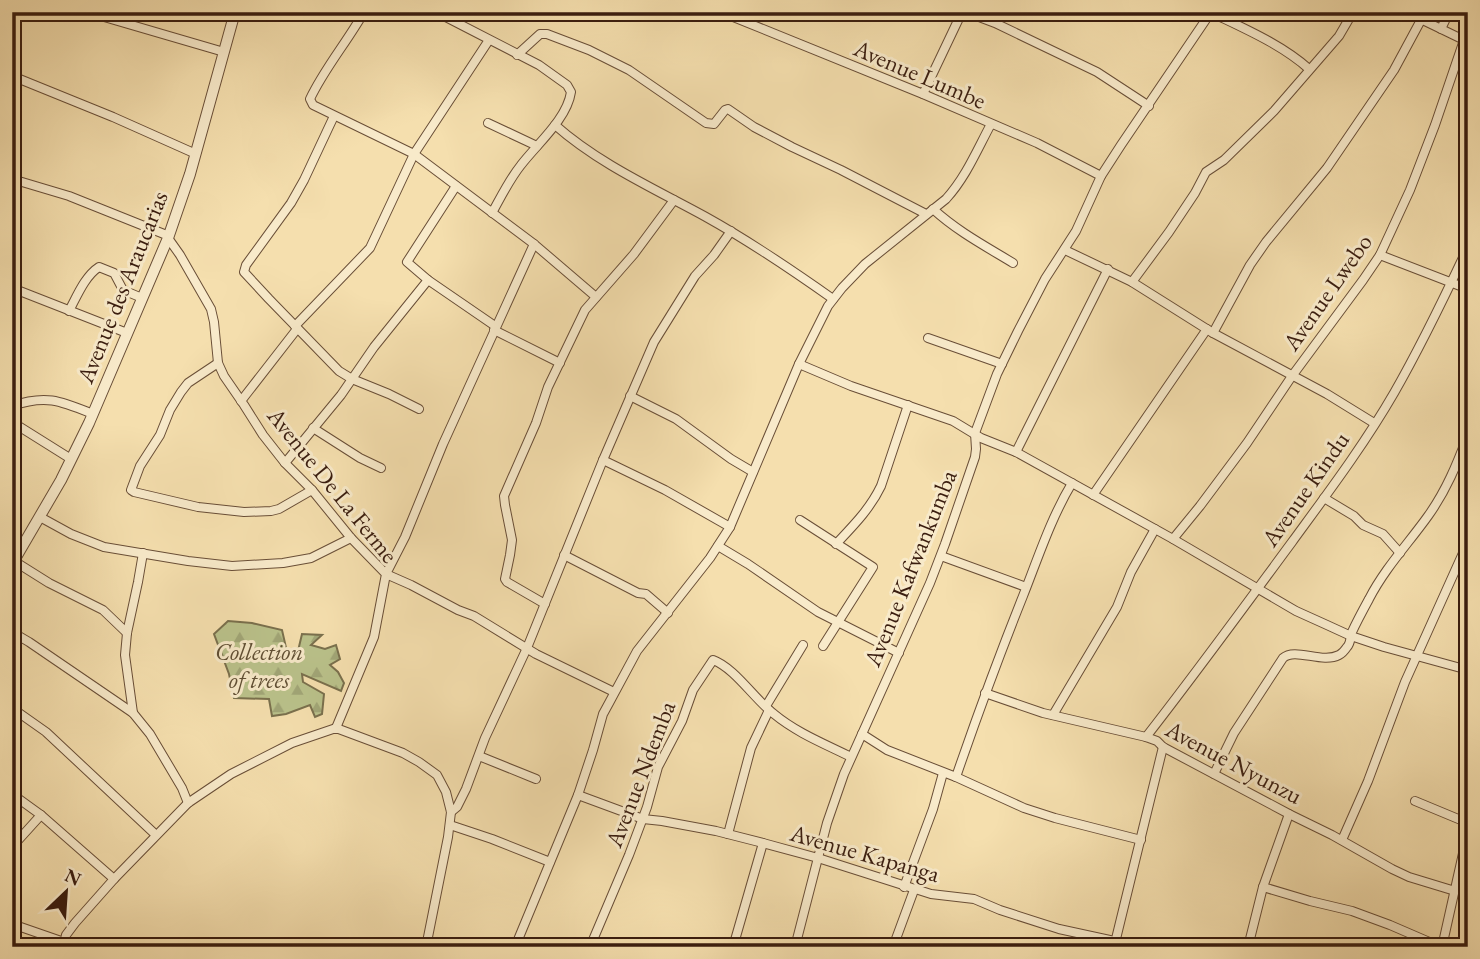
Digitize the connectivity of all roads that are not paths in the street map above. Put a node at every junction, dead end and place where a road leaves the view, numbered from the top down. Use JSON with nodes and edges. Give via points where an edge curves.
{"nodes":[{"id":1,"x":87,"y":12,"type":"edge"},
{"id":2,"x":235,"y":12,"type":"edge"},
{"id":3,"x":364,"y":12,"type":"edge"},
{"id":4,"x":436,"y":12,"type":"edge"},
{"id":5,"x":721,"y":12,"type":"edge"},
{"id":6,"x":964,"y":12,"type":"edge"},
{"id":7,"x":1211,"y":12,"type":"edge"},
{"id":8,"x":1353,"y":12,"type":"edge"},
{"id":9,"x":1406,"y":12,"type":"edge"},
{"id":10,"x":1449,"y":12,"type":"edge"},
{"id":11,"x":1421,"y":20,"type":"junction"},
{"id":12,"x":1441,"y":29,"type":"junction"},
{"id":13,"x":489,"y":40,"type":"junction"},
{"id":14,"x":1466,"y":41,"type":"edge"},
{"id":15,"x":224,"y":52,"type":"junction"},
{"id":16,"x":517,"y":55,"type":"junction"},
{"id":17,"x":1309,"y":69,"type":"junction"},
{"id":18,"x":12,"y":76,"type":"edge"},
{"id":19,"x":923,"y":94,"type":"junction"},
{"id":20,"x":1149,"y":106,"type":"junction"},
{"id":21,"x":334,"y":116,"type":"junction"},
{"id":22,"x":488,"y":123,"type":"dead end"},
{"id":23,"x":991,"y":124,"type":"junction"},
{"id":24,"x":555,"y":125,"type":"junction"},
{"id":25,"x":537,"y":146,"type":"junction"},
{"id":26,"x":196,"y":154,"type":"junction"},
{"id":27,"x":414,"y":154,"type":"junction"},
{"id":28,"x":1101,"y":176,"type":"junction"},
{"id":29,"x":12,"y":179,"type":"edge"},
{"id":30,"x":457,"y":186,"type":"junction"},
{"id":31,"x":674,"y":200,"type":"junction"},
{"id":32,"x":930,"y":211,"type":"junction"},
{"id":33,"x":492,"y":213,"type":"junction"},
{"id":34,"x":732,"y":231,"type":"junction"},
{"id":35,"x":169,"y":237,"type":"junction"},
{"id":36,"x":534,"y":244,"type":"junction"},
{"id":37,"x":1468,"y":247,"type":"edge"},
{"id":38,"x":1065,"y":250,"type":"junction"},
{"id":39,"x":1380,"y":255,"type":"junction"},
{"id":40,"x":1013,"y":263,"type":"dead end"},
{"id":41,"x":1108,"y":269,"type":"junction"},
{"id":42,"x":428,"y":280,"type":"junction"},
{"id":43,"x":1132,"y":282,"type":"junction"},
{"id":44,"x":1452,"y":282,"type":"junction"},
{"id":45,"x":12,"y":288,"type":"edge"},
{"id":46,"x":1468,"y":289,"type":"edge"},
{"id":47,"x":596,"y":297,"type":"junction"},
{"id":48,"x":142,"y":298,"type":"junction"},
{"id":49,"x":833,"y":299,"type":"junction"},
{"id":50,"x":69,"y":311,"type":"junction"},
{"id":51,"x":296,"y":328,"type":"junction"},
{"id":52,"x":494,"y":328,"type":"junction"},
{"id":53,"x":1210,"y":331,"type":"junction"},
{"id":54,"x":127,"y":333,"type":"junction"},
{"id":55,"x":928,"y":338,"type":"dead end"},
{"id":56,"x":218,"y":363,"type":"junction"},
{"id":57,"x":560,"y":363,"type":"junction"},
{"id":58,"x":799,"y":364,"type":"junction"},
{"id":59,"x":1002,"y":364,"type":"junction"},
{"id":60,"x":1292,"y":376,"type":"junction"},
{"id":61,"x":352,"y":379,"type":"junction"},
{"id":62,"x":630,"y":396,"type":"junction"},
{"id":63,"x":241,"y":401,"type":"junction"},
{"id":64,"x":908,"y":405,"type":"junction"},
{"id":65,"x":12,"y":407,"type":"edge"},
{"id":66,"x":419,"y":409,"type":"dead end"},
{"id":67,"x":93,"y":414,"type":"junction"},
{"id":68,"x":12,"y":422,"type":"edge"},
{"id":69,"x":1374,"y":423,"type":"junction"},
{"id":70,"x":313,"y":428,"type":"junction"},
{"id":71,"x":975,"y":433,"type":"junction"},
{"id":72,"x":1468,"y":435,"type":"edge"},
{"id":73,"x":1016,"y":452,"type":"junction"},
{"id":74,"x":71,"y":459,"type":"junction"},
{"id":75,"x":603,"y":460,"type":"junction"},
{"id":76,"x":285,"y":463,"type":"junction"},
{"id":77,"x":381,"y":468,"type":"dead end"},
{"id":78,"x":753,"y":472,"type":"junction"},
{"id":79,"x":1072,"y":483,"type":"junction"},
{"id":80,"x":312,"y":490,"type":"junction"},
{"id":81,"x":1093,"y":495,"type":"junction"},
{"id":82,"x":1324,"y":498,"type":"junction"},
{"id":83,"x":40,"y":517,"type":"junction"},
{"id":84,"x":800,"y":520,"type":"dead end"},
{"id":85,"x":730,"y":527,"type":"junction"},
{"id":86,"x":1155,"y":530,"type":"junction"},
{"id":87,"x":351,"y":538,"type":"junction"},
{"id":88,"x":1173,"y":539,"type":"junction"},
{"id":89,"x":1468,"y":542,"type":"edge"},
{"id":90,"x":836,"y":544,"type":"junction"},
{"id":91,"x":718,"y":546,"type":"junction"},
{"id":92,"x":1400,"y":552,"type":"junction"},
{"id":93,"x":143,"y":553,"type":"junction"},
{"id":94,"x":564,"y":555,"type":"junction"},
{"id":95,"x":941,"y":556,"type":"junction"},
{"id":96,"x":14,"y":558,"type":"edge"},
{"id":97,"x":386,"y":574,"type":"junction"},
{"id":98,"x":1026,"y":587,"type":"junction"},
{"id":99,"x":1258,"y":588,"type":"junction"},
{"id":100,"x":545,"y":604,"type":"junction"},
{"id":101,"x":668,"y":612,"type":"junction"},
{"id":102,"x":837,"y":622,"type":"junction"},
{"id":103,"x":12,"y":632,"type":"edge"},
{"id":104,"x":127,"y":633,"type":"junction"},
{"id":105,"x":1351,"y":636,"type":"junction"},
{"id":106,"x":803,"y":645,"type":"dead end"},
{"id":107,"x":823,"y":646,"type":"dead end"},
{"id":108,"x":527,"y":648,"type":"junction"},
{"id":109,"x":899,"y":653,"type":"junction"},
{"id":110,"x":1417,"y":656,"type":"junction"},
{"id":111,"x":1468,"y":670,"type":"edge"},
{"id":112,"x":614,"y":692,"type":"junction"},
{"id":113,"x":985,"y":693,"type":"junction"},
{"id":114,"x":12,"y":708,"type":"edge"},
{"id":115,"x":768,"y":708,"type":"junction"},
{"id":116,"x":133,"y":713,"type":"junction"},
{"id":117,"x":1054,"y":715,"type":"junction"},
{"id":118,"x":335,"y":727,"type":"junction"},
{"id":119,"x":862,"y":734,"type":"junction"},
{"id":120,"x":1146,"y":737,"type":"junction"},
{"id":121,"x":1163,"y":747,"type":"junction"},
{"id":122,"x":479,"y":756,"type":"junction"},
{"id":123,"x":851,"y":757,"type":"junction"},
{"id":124,"x":943,"y":773,"type":"junction"},
{"id":125,"x":1214,"y":774,"type":"junction"},
{"id":126,"x":956,"y":777,"type":"junction"},
{"id":127,"x":536,"y":779,"type":"dead end"},
{"id":128,"x":12,"y":794,"type":"edge"},
{"id":129,"x":578,"y":794,"type":"junction"},
{"id":130,"x":1415,"y":801,"type":"dead end"},
{"id":131,"x":188,"y":803,"type":"junction"},
{"id":132,"x":451,"y":811,"type":"junction"},
{"id":133,"x":1289,"y":814,"type":"junction"},
{"id":134,"x":41,"y":815,"type":"junction"},
{"id":135,"x":643,"y":819,"type":"junction"},
{"id":136,"x":1468,"y":823,"type":"edge"},
{"id":137,"x":450,"y":825,"type":"junction"},
{"id":138,"x":728,"y":834,"type":"junction"},
{"id":139,"x":156,"y":835,"type":"junction"},
{"id":140,"x":1467,"y":836,"type":"edge"},
{"id":141,"x":1342,"y":840,"type":"junction"},
{"id":142,"x":1141,"y":841,"type":"junction"},
{"id":143,"x":763,"y":843,"type":"junction"},
{"id":144,"x":12,"y":847,"type":"edge"},
{"id":145,"x":818,"y":858,"type":"junction"},
{"id":146,"x":550,"y":862,"type":"junction"},
{"id":147,"x":114,"y":879,"type":"junction"},
{"id":148,"x":904,"y":887,"type":"junction"},
{"id":149,"x":1263,"y":887,"type":"junction"},
{"id":150,"x":914,"y":890,"type":"junction"},
{"id":151,"x":1455,"y":891,"type":"junction"},
{"id":152,"x":12,"y":924,"type":"edge"},
{"id":153,"x":1115,"y":943,"type":"edge"},
{"id":154,"x":64,"y":944,"type":"edge"},
{"id":155,"x":426,"y":947,"type":"edge"},
{"id":156,"x":515,"y":947,"type":"edge"},
{"id":157,"x":590,"y":947,"type":"edge"},
{"id":158,"x":733,"y":947,"type":"edge"},
{"id":159,"x":795,"y":947,"type":"edge"},
{"id":160,"x":893,"y":947,"type":"edge"},
{"id":161,"x":1142,"y":947,"type":"edge"},
{"id":162,"x":1248,"y":947,"type":"edge"},
{"id":163,"x":1441,"y":947,"type":"edge"}],
"edges":[{"from":1,"to":15,"type":"street"},
{"from":2,"to":15,"type":"street","name":"Avenue des Araucarias"},
{"from":3,"to":21,"type":"street","via":[[310,99]]},
{"from":4,"to":13,"type":"street"},
{"from":5,"to":19,"type":"street","name":"Avenue Lumbe"},
{"from":6,"to":19,"type":"street"},
{"from":6,"to":20,"type":"street","via":[[1088,68]]},
{"from":7,"to":17,"type":"street"},
{"from":7,"to":20,"type":"street","name":"Avenue Kafwankumba"},
{"from":8,"to":17,"type":"street","via":[[1339,36]]},
{"from":9,"to":11,"type":"street"},
{"from":10,"to":12,"type":"street"},
{"from":11,"to":12,"type":"street"},
{"from":11,"to":53,"type":"street","via":[[1394,70],[1327,168],[1266,242]]},
{"from":12,"to":14,"type":"street"},
{"from":13,"to":16,"type":"street"},
{"from":13,"to":27,"type":"street"},
{"from":14,"to":39,"type":"street","name":"Avenue Lwebo","via":[[1414,180]]},
{"from":15,"to":26,"type":"street","name":"Avenue des Araucarias"},
{"from":16,"to":24,"type":"street","via":[[570,88],[570,98]]},
{"from":16,"to":32,"type":"street","via":[[540,34],[547,34],[629,70],[706,123],[714,124],[728,109],[784,144]]},
{"from":17,"to":43,"type":"street","via":[[1224,160],[1208,170]]},
{"from":18,"to":26,"type":"street"},
{"from":19,"to":23,"type":"street","name":"Avenue Lumbe"},
{"from":20,"to":28,"type":"street","name":"Avenue Kafwankumba"},
{"from":21,"to":27,"type":"street"},
{"from":21,"to":51,"type":"street","via":[[297,191],[244,268]]},
{"from":22,"to":25,"type":"street"},
{"from":23,"to":28,"type":"street","name":"Avenue Lumbe"},
{"from":23,"to":32,"type":"street","via":[[956,188]]},
{"from":24,"to":25,"type":"street"},
{"from":24,"to":31,"type":"street"},
{"from":25,"to":33,"type":"street","via":[[509,181]]},
{"from":26,"to":35,"type":"street","name":"Avenue des Araucarias"},
{"from":27,"to":30,"type":"street"},
{"from":27,"to":51,"type":"street","via":[[369,248]]},
{"from":28,"to":38,"type":"street","name":"Avenue Kafwankumba"},
{"from":29,"to":35,"type":"street","via":[[69,196]]},
{"from":30,"to":33,"type":"street"},
{"from":30,"to":42,"type":"street","via":[[407,261]]},
{"from":31,"to":34,"type":"street"},
{"from":31,"to":47,"type":"street"},
{"from":32,"to":40,"type":"street"},
{"from":32,"to":49,"type":"street","via":[[865,264]]},
{"from":33,"to":36,"type":"street"},
{"from":34,"to":49,"type":"street"},
{"from":34,"to":62,"type":"street","via":[[669,317]]},
{"from":35,"to":48,"type":"street","name":"Avenue des Araucarias"},
{"from":35,"to":56,"type":"street","name":"Avenue De La Ferme","via":[[211,309]]},
{"from":36,"to":47,"type":"street"},
{"from":36,"to":52,"type":"street"},
{"from":37,"to":44,"type":"street","name":"Avenue Kindu"},
{"from":38,"to":41,"type":"street"},
{"from":38,"to":59,"type":"street","name":"Avenue Kafwankumba"},
{"from":39,"to":44,"type":"street"},
{"from":39,"to":60,"type":"street","name":"Avenue Lwebo"},
{"from":41,"to":43,"type":"street"},
{"from":41,"to":73,"type":"street"},
{"from":42,"to":52,"type":"street"},
{"from":42,"to":61,"type":"street"},
{"from":43,"to":53,"type":"street"},
{"from":44,"to":46,"type":"street"},
{"from":44,"to":69,"type":"street","name":"Avenue Kindu"},
{"from":45,"to":50,"type":"street"},
{"from":47,"to":57,"type":"street"},
{"from":48,"to":50,"type":"street","via":[[122,290],[114,273],[99,267]]},
{"from":48,"to":54,"type":"street","name":"Avenue des Araucarias"},
{"from":49,"to":58,"type":"street"},
{"from":50,"to":54,"type":"street"},
{"from":51,"to":61,"type":"street"},
{"from":51,"to":63,"type":"street"},
{"from":52,"to":57,"type":"street"},
{"from":52,"to":97,"type":"street"},
{"from":53,"to":60,"type":"street"},
{"from":53,"to":81,"type":"street"},
{"from":54,"to":67,"type":"street","name":"Avenue des Araucarias"},
{"from":55,"to":59,"type":"street"},
{"from":56,"to":63,"type":"street","name":"Avenue De La Ferme"},
{"from":56,"to":80,"type":"street","via":[[181,392],[131,490],[192,506],[244,512],[279,509]]},
{"from":57,"to":100,"type":"street","via":[[504,496],[512,540],[505,579]]},
{"from":58,"to":64,"type":"street"},
{"from":58,"to":78,"type":"street"},
{"from":59,"to":71,"type":"street","name":"Avenue Kafwankumba"},
{"from":60,"to":69,"type":"street"},
{"from":60,"to":88,"type":"street","name":"Avenue Lwebo"},
{"from":61,"to":66,"type":"street"},
{"from":61,"to":70,"type":"street"},
{"from":62,"to":75,"type":"street"},
{"from":62,"to":78,"type":"street","via":[[676,419]]},
{"from":63,"to":76,"type":"street","name":"Avenue De La Ferme"},
{"from":64,"to":71,"type":"street"},
{"from":64,"to":90,"type":"street","via":[[876,496]]},
{"from":65,"to":67,"type":"street","via":[[50,399]]},
{"from":67,"to":74,"type":"street","name":"Avenue des Araucarias"},
{"from":68,"to":74,"type":"street"},
{"from":69,"to":82,"type":"street","name":"Avenue Kindu"},
{"from":70,"to":76,"type":"street"},
{"from":70,"to":77,"type":"street"},
{"from":71,"to":73,"type":"street"},
{"from":71,"to":95,"type":"street","name":"Avenue Kafwankumba","via":[[975,457]]},
{"from":72,"to":92,"type":"street","via":[[1449,483]]},
{"from":73,"to":79,"type":"street"},
{"from":74,"to":83,"type":"street","name":"Avenue des Araucarias"},
{"from":75,"to":85,"type":"street"},
{"from":75,"to":94,"type":"street"},
{"from":76,"to":80,"type":"street","name":"Avenue De La Ferme"},
{"from":78,"to":85,"type":"street"},
{"from":79,"to":81,"type":"street"},
{"from":79,"to":98,"type":"street"},
{"from":80,"to":87,"type":"street","name":"Avenue De La Ferme"},
{"from":81,"to":86,"type":"street"},
{"from":82,"to":92,"type":"street","via":[[1383,534]]},
{"from":82,"to":99,"type":"street","name":"Avenue Kindu"},
{"from":83,"to":93,"type":"street","via":[[104,547]]},
{"from":83,"to":96,"type":"street","name":"Avenue des Araucarias"},
{"from":84,"to":90,"type":"street"},
{"from":85,"to":91,"type":"street"},
{"from":86,"to":88,"type":"street"},
{"from":86,"to":117,"type":"street"},
{"from":87,"to":93,"type":"street","via":[[311,558],[274,564],[215,565]]},
{"from":87,"to":97,"type":"street","name":"Avenue De La Ferme"},
{"from":88,"to":99,"type":"street"},
{"from":89,"to":110,"type":"street"},
{"from":90,"to":102,"type":"street","via":[[873,567]]},
{"from":91,"to":101,"type":"street"},
{"from":91,"to":102,"type":"street"},
{"from":92,"to":105,"type":"street","via":[[1376,586]]},
{"from":93,"to":104,"type":"street"},
{"from":94,"to":100,"type":"street"},
{"from":94,"to":101,"type":"street","via":[[646,594]]},
{"from":95,"to":98,"type":"street"},
{"from":95,"to":109,"type":"street","name":"Avenue Kafwankumba"},
{"from":96,"to":104,"type":"street","via":[[103,610]]},
{"from":97,"to":108,"type":"street","via":[[474,616]]},
{"from":97,"to":118,"type":"street","name":"Avenue De La Ferme","via":[[374,637]]},
{"from":98,"to":113,"type":"street"},
{"from":99,"to":105,"type":"street"},
{"from":99,"to":120,"type":"street","name":"Avenue Kindu"},
{"from":100,"to":108,"type":"street"},
{"from":101,"to":112,"type":"street","via":[[637,651]]},
{"from":102,"to":107,"type":"street"},
{"from":102,"to":109,"type":"street"},
{"from":103,"to":116,"type":"street"},
{"from":104,"to":116,"type":"street","via":[[125,663]]},
{"from":105,"to":110,"type":"street"},
{"from":105,"to":125,"type":"street","via":[[1339,655],[1314,658],[1292,653],[1283,658],[1234,733]]},
{"from":106,"to":115,"type":"street"},
{"from":108,"to":112,"type":"street"},
{"from":108,"to":122,"type":"street"},
{"from":109,"to":119,"type":"street","name":"Avenue Kafwankumba"},
{"from":110,"to":111,"type":"street"},
{"from":110,"to":141,"type":"street"},
{"from":112,"to":129,"type":"street"},
{"from":113,"to":117,"type":"street","name":"Avenue Nyunzu"},
{"from":113,"to":126,"type":"street"},
{"from":114,"to":139,"type":"street","via":[[46,732]]},
{"from":115,"to":123,"type":"street","name":"Avenue Ndemba","via":[[791,726]]},
{"from":115,"to":135,"type":"street","name":"Avenue Ndemba","via":[[712,660],[662,757]]},
{"from":115,"to":138,"type":"street","via":[[751,748]]},
{"from":116,"to":131,"type":"street","via":[[150,734]]},
{"from":117,"to":120,"type":"street","name":"Avenue Nyunzu"},
{"from":118,"to":131,"type":"street","via":[[230,774]]},
{"from":118,"to":132,"type":"street","via":[[403,753],[432,770]]},
{"from":119,"to":123,"type":"street","name":"Avenue Kafwankumba"},
{"from":119,"to":124,"type":"street","via":[[887,750]]},
{"from":120,"to":121,"type":"street","name":"Avenue Nyunzu"},
{"from":121,"to":125,"type":"street","name":"Avenue Nyunzu"},
{"from":121,"to":142,"type":"street"},
{"from":122,"to":127,"type":"street"},
{"from":122,"to":132,"type":"street","via":[[460,803]]},
{"from":123,"to":145,"type":"street","name":"Avenue Kafwankumba"},
{"from":124,"to":126,"type":"street"},
{"from":124,"to":148,"type":"street"},
{"from":125,"to":133,"type":"street","name":"Avenue Nyunzu"},
{"from":126,"to":142,"type":"street","via":[[1024,808]]},
{"from":128,"to":134,"type":"street"},
{"from":129,"to":135,"type":"street","name":"Avenue Kapanga"},
{"from":129,"to":146,"type":"street"},
{"from":130,"to":136,"type":"street"},
{"from":131,"to":139,"type":"street"},
{"from":132,"to":137,"type":"street"},
{"from":133,"to":141,"type":"street","name":"Avenue Nyunzu"},
{"from":133,"to":149,"type":"street"},
{"from":134,"to":144,"type":"street"},
{"from":134,"to":147,"type":"street"},
{"from":135,"to":138,"type":"street","name":"Avenue Kapanga"},
{"from":135,"to":157,"type":"street","name":"Avenue Ndemba"},
{"from":137,"to":146,"type":"street"},
{"from":137,"to":155,"type":"street"},
{"from":138,"to":143,"type":"street","name":"Avenue Kapanga"},
{"from":139,"to":147,"type":"street"},
{"from":140,"to":151,"type":"street"},
{"from":141,"to":151,"type":"street","name":"Avenue Nyunzu","via":[[1404,875]]},
{"from":142,"to":153,"type":"street"},
{"from":143,"to":145,"type":"street","name":"Avenue Kapanga"},
{"from":143,"to":158,"type":"street"},
{"from":145,"to":148,"type":"street","name":"Avenue Kapanga"},
{"from":145,"to":159,"type":"street","name":"Avenue Kafwankumba"},
{"from":146,"to":156,"type":"street"},
{"from":147,"to":154,"type":"street","via":[[69,929]]},
{"from":148,"to":150,"type":"street","name":"Avenue Kapanga"},
{"from":149,"to":162,"type":"street"},
{"from":149,"to":163,"type":"street","via":[[1352,911]]},
{"from":150,"to":153,"type":"street","name":"Avenue Kapanga","via":[[974,899]]},
{"from":150,"to":160,"type":"street"},
{"from":151,"to":163,"type":"street"},
{"from":152,"to":154,"type":"street"},
{"from":153,"to":161,"type":"street","name":"Avenue Kapanga"}]}
